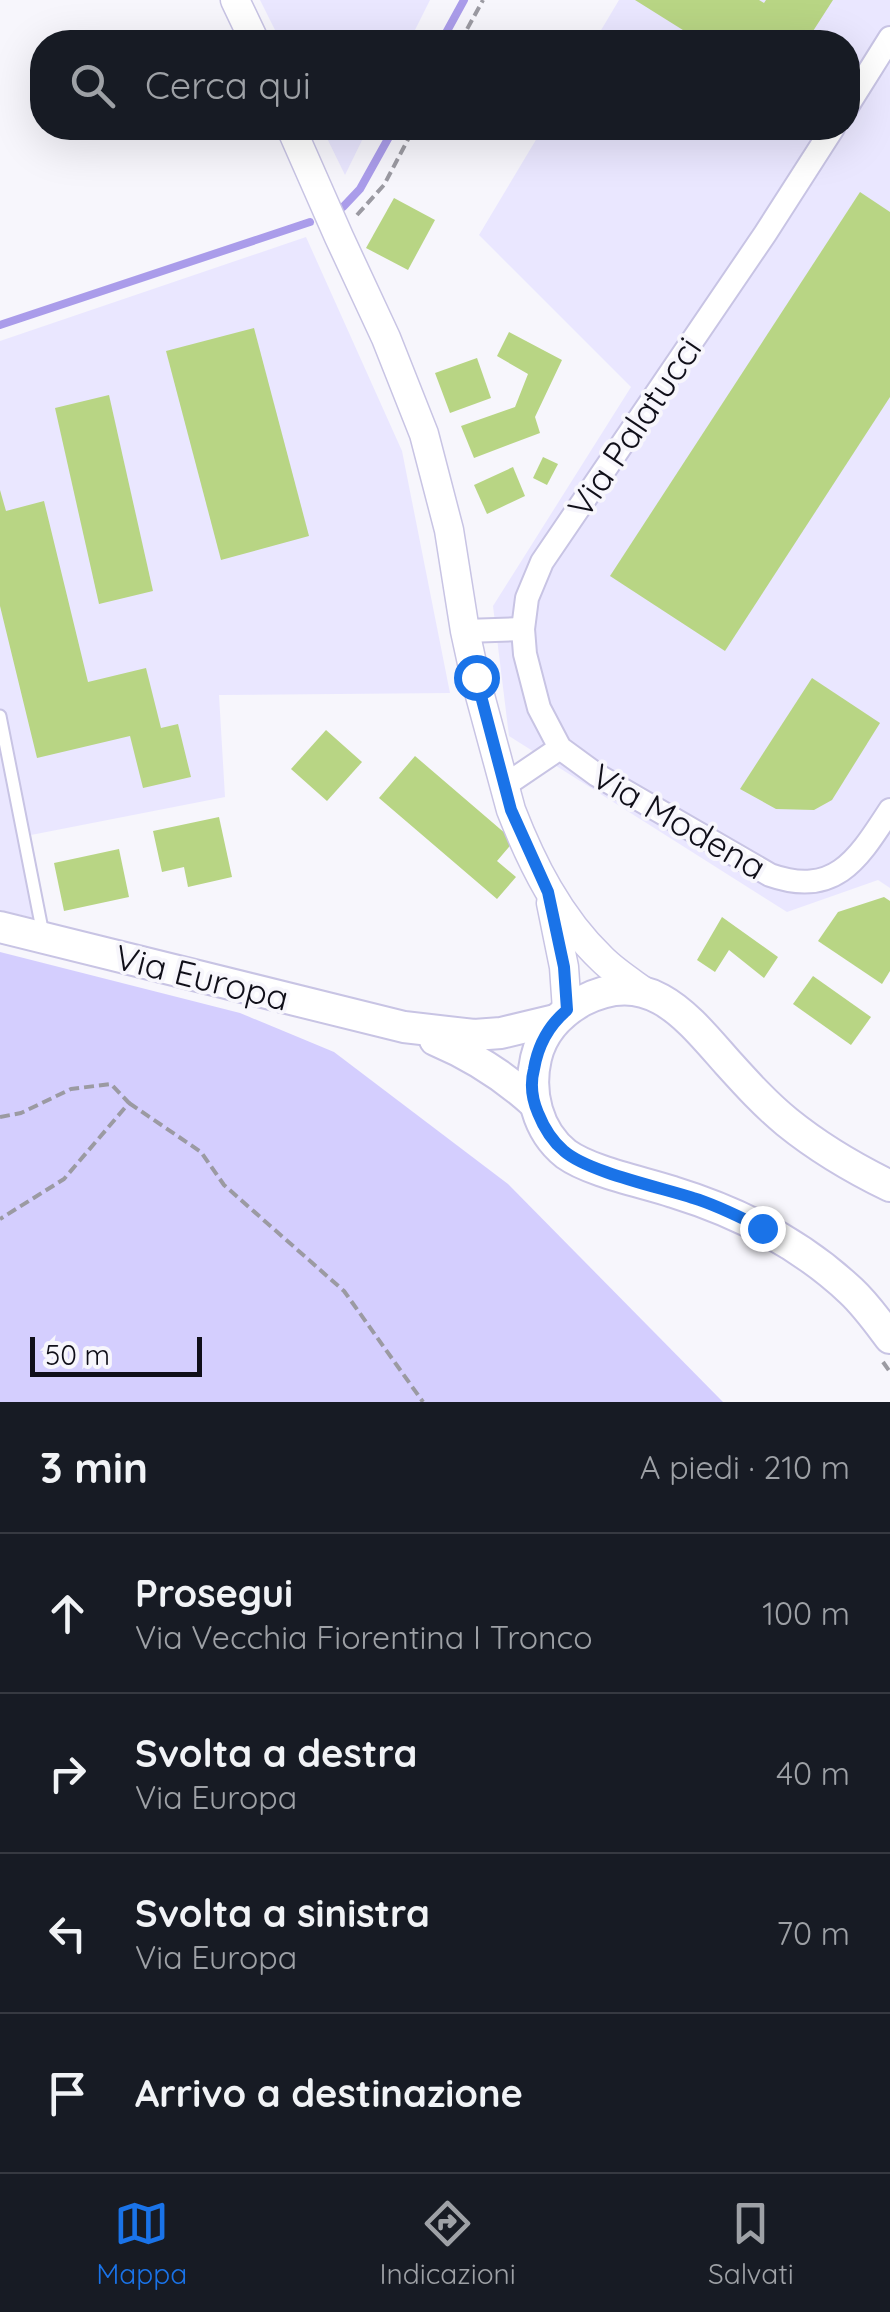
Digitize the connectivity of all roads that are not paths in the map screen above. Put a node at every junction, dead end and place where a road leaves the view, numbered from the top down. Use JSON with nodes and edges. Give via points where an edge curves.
{"nodes":[{"id":1,"x":236,"y":0,"type":"edge"},
{"id":2,"x":249,"y":30,"type":"edge"},
{"id":3,"x":890,"y":38,"type":"edge"},
{"id":4,"x":860,"y":86,"type":"edge"},
{"id":5,"x":296,"y":140,"type":"edge"},
{"id":6,"x":825,"y":140,"type":"edge"},
{"id":7,"x":523,"y":630,"type":"junction"},
{"id":8,"x":465,"y":632,"type":"junction"},
{"id":9,"x":0,"y":716,"type":"edge"},
{"id":10,"x":560,"y":748,"type":"junction"},
{"id":11,"x":504,"y":786,"type":"junction"},
{"id":12,"x":890,"y":810,"type":"edge"},
{"id":13,"x":548,"y":892,"type":"junction"},
{"id":14,"x":0,"y":928,"type":"edge"},
{"id":15,"x":44,"y":938,"type":"junction"},
{"id":16,"x":646,"y":993,"type":"junction"},
{"id":17,"x":561,"y":1015,"type":"junction"},
{"id":18,"x":404,"y":1026,"type":"junction"},
{"id":19,"x":534,"y":1103,"type":"junction"},
{"id":20,"x":890,"y":1186,"type":"edge"},
{"id":21,"x":885,"y":1348,"type":"edge"}],
"edges":[{"from":1,"to":2,"type":"street"},
{"from":3,"to":4,"type":"street"},
{"from":5,"to":8,"type":"street","via":[[424,434],[449,530]]},
{"from":6,"to":7,"type":"street","name":"Via Palatucci","via":[[542,562]]},
{"from":7,"to":8,"type":"street"},
{"from":7,"to":10,"type":"street","name":"Via Palatucci","via":[[539,708]]},
{"from":8,"to":11,"type":"street"},
{"from":9,"to":15,"type":"lane"},
{"from":10,"to":11,"type":"street"},
{"from":10,"to":12,"type":"street","name":"Via Modena","via":[[756,868],[797,882],[824,880],[849,867]]},
{"from":11,"to":13,"type":"street"},
{"from":13,"to":16,"type":"street","via":[[586,944]]},
{"from":13,"to":17,"type":"street","via":[[564,967]]},
{"from":14,"to":15,"type":"main road","name":"Via Europa"},
{"from":15,"to":18,"type":"main road","name":"Via Europa"},
{"from":16,"to":17,"type":"main road","name":"Via Europa","via":[[593,996]]},
{"from":16,"to":20,"type":"main road","via":[[676,1006],[788,1123]]},
{"from":17,"to":18,"type":"main road","name":"Via Europa","via":[[474,1035]]},
{"from":17,"to":19,"type":"main road","via":[[538,1050]]},
{"from":18,"to":19,"type":"main road","name":"Via Europa","via":[[482,1062]]},
{"from":19,"to":21,"type":"main road","name":"Via Europa","via":[[566,1153],[584,1164],[729,1211],[791,1245],[864,1304]]}]}
